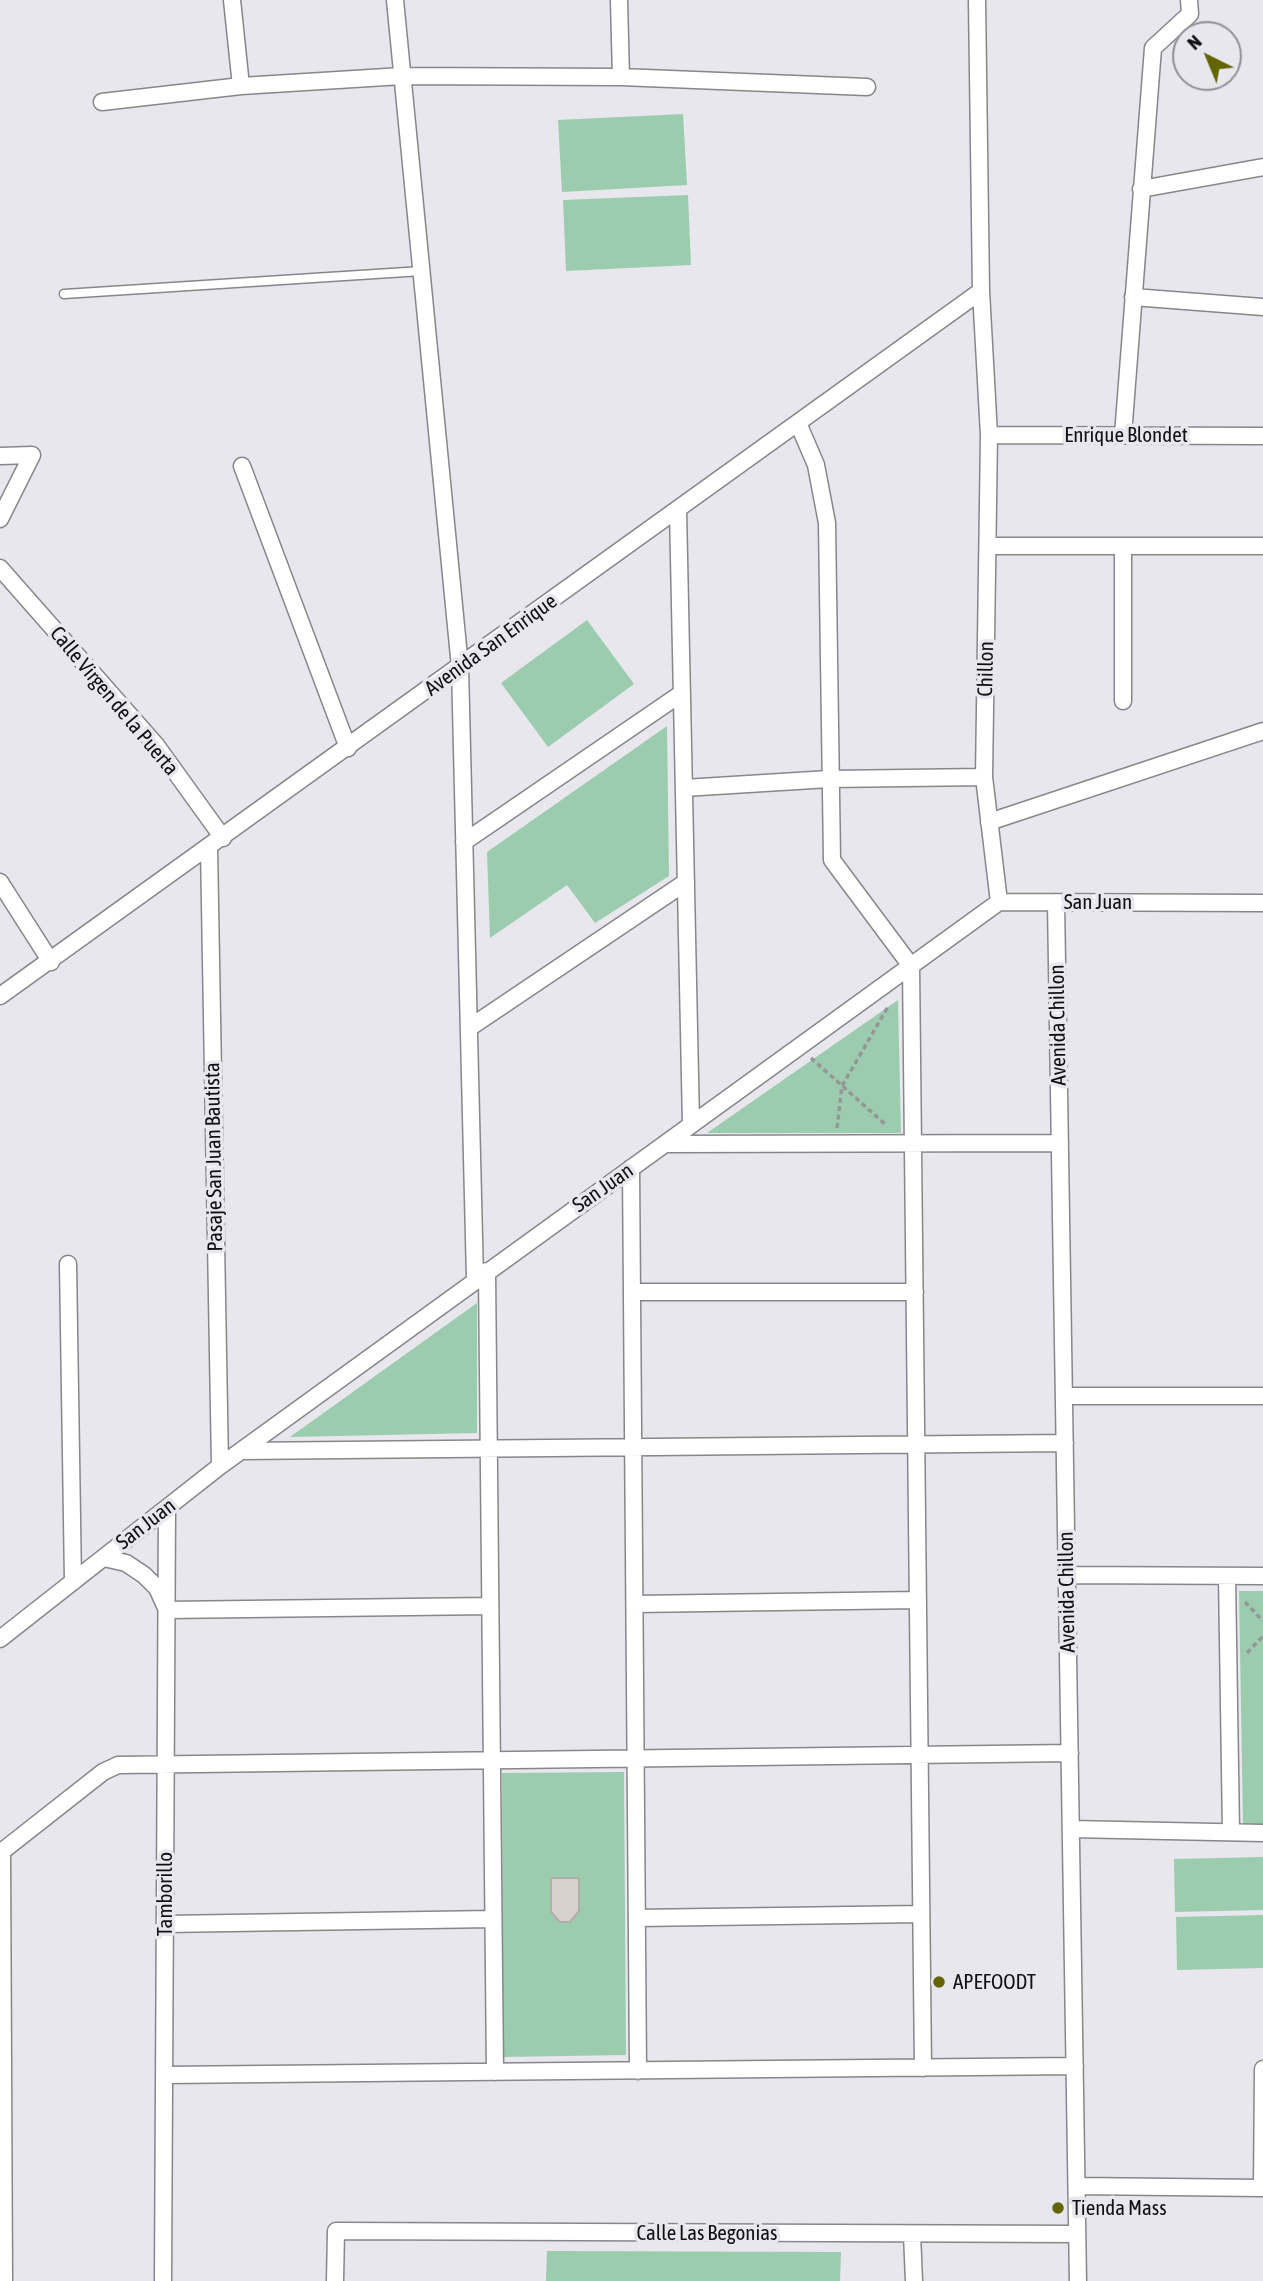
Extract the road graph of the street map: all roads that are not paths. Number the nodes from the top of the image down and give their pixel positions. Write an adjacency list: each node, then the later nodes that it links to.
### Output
1 (232, 0): 8 (street)
2 (395, 0): 6 (street)
3 (619, 0): 7 (street)
4 (977, 0): 14 (street, Chillon)
5 (1189, 0): 12 (street)
6 (402, 76): 7 (street); 8 (street); 13 (street)
7 (621, 77): 9 (street)
8 (241, 86): 10 (street)
9 (867, 87)
10 (103, 102)
11 (1263, 167): 12 (street)
12 (1142, 189): 16 (street)
13 (422, 271): 15 (lane); 30 (street)
14 (981, 291): 18 (street, Avenida San Enrique); 19 (street, Chillon)
15 (64, 294)
16 (1133, 298): 17 (street); 20 (street)
17 (1263, 307)
18 (798, 423): 24 (street, Avenida San Enrique); 36 (street)
19 (989, 435): 20 (street, Enrique Blondet); 26 (street, Chillon)
20 (1123, 435): 21 (street, Enrique Blondet)
21 (1263, 436)
22 (0, 456): 25 (street)
23 (242, 466): 34 (street)
24 (678, 510): 30 (street, Avenida San Enrique); 31 (street)
25 (0, 519)
26 (988, 545): 27 (street); 35 (street, Chillon)
27 (1123, 546): 28 (street); 32 (street)
28 (1263, 547)
29 (0, 568): 39 (street, Calle Virgen de la Puerta)
30 (460, 667): 34 (street, Avenida San Enrique); 40 (street)
31 (682, 694): 37 (street); 40 (street)
32 (1123, 701)
33 (1263, 731): 38 (street)
34 (348, 748): 39 (street, Avenida San Enrique)
35 (984, 777): 36 (street); 38 (street, Chillon)
36 (829, 779): 37 (street); 48 (street)
37 (684, 788): 43 (street)
38 (989, 822): 44 (street, Chillon)
39 (223, 838): 41 (street, Avenida San Enrique)
40 (464, 842): 50 (street)
41 (209, 848): 47 (street, Avenida San Enrique); 67 (street, Pasaje San Juan Bautista)
42 (0, 882): 47 (street)
43 (686, 882): 50 (street); 51 (street)
44 (999, 902): 45 (street, San Juan); 48 (street, San Juan)
45 (1056, 902): 46 (street, San Juan); 52 (street, Avenida Chillon)
46 (1263, 903)
47 (51, 962): 49 (street, Avenida San Enrique)
48 (911, 966): 51 (street, San Juan); 54 (street)
49 (0, 996)
50 (469, 1028): 57 (street)
51 (691, 1125): 53 (street, San Juan)
52 (1060, 1143): 54 (street); 60 (street, Avenida Chillon)
53 (665, 1144): 54 (street); 55 (street, San Juan)
54 (913, 1145): 59 (street)
55 (632, 1168): 57 (street, San Juan); 58 (street)
56 (68, 1264): 73 (street)
57 (481, 1275): 65 (street); 66 (street, San Juan)
58 (632, 1292): 59 (street); 64 (street)
59 (915, 1292): 63 (street)
60 (1064, 1396): 61 (street); 62 (street, Avenida Chillon)
61 (1263, 1396)
62 (1065, 1443): 63 (street); 70 (street, Avenida Chillon)
63 (916, 1444): 64 (street); 74 (street)
64 (634, 1447): 65 (street); 75 (street)
65 (488, 1448): 66 (street); 76 (street)
66 (241, 1451): 67 (street, San Juan)
67 (220, 1466): 68 (street, San Juan)
68 (167, 1508): 69 (street, San Juan); 77 (street, Tamborillo)
69 (104, 1558): 73 (street, San Juan); 77 (street)
70 (1067, 1575): 71 (street); 79 (street, Avenida Chillon)
71 (1227, 1576): 72 (street); 85 (street)
72 (1263, 1576)
73 (73, 1582): 78 (street, San Juan)
74 (918, 1600): 75 (street); 80 (street)
75 (635, 1604): 81 (street)
76 (490, 1605): 77 (street); 82 (street)
77 (167, 1609): 83 (street, Tamborillo)
78 (0, 1639)
79 (1070, 1753): 80 (street); 84 (street, Avenida Chillon)
80 (919, 1755): 81 (street); 88 (street)
81 (636, 1758): 82 (street); 89 (street)
82 (492, 1759): 83 (street); 90 (street)
83 (166, 1763): 87 (street); 91 (street, Tamborillo)
84 (1071, 1829): 85 (street); 92 (street, Avenida Chillon)
85 (1231, 1832): 86 (street)
86 (1263, 1833)
87 (1, 1852): 102 (street)
88 (921, 1914): 89 (street); 93 (street)
89 (637, 1918): 95 (street)
90 (493, 1919): 91 (street); 96 (street)
91 (165, 1924): 97 (street, Tamborillo)
92 (1075, 2066): 93 (street); 98 (street, Avenida Chillon)
93 (923, 2068): 95 (street)
94 (1263, 2069): 99 (street)
95 (638, 2071): 96 (street)
96 (495, 2072): 97 (street)
97 (164, 2075): 104 (street, Tamborillo)
98 (1077, 2186): 99 (street); 101 (street, Avenida Chillon)
99 (1263, 2188)
100 (912, 2234): 101 (street, Calle Las Begonias); 105 (street, Calle Las Begonias); 106 (street)
101 (1077, 2234): 107 (street, Avenida Chillon)
102 (2, 2263): 103 (street)
103 (4, 2281)
104 (163, 2281)
105 (335, 2281)
106 (914, 2281)
107 (1078, 2281)

